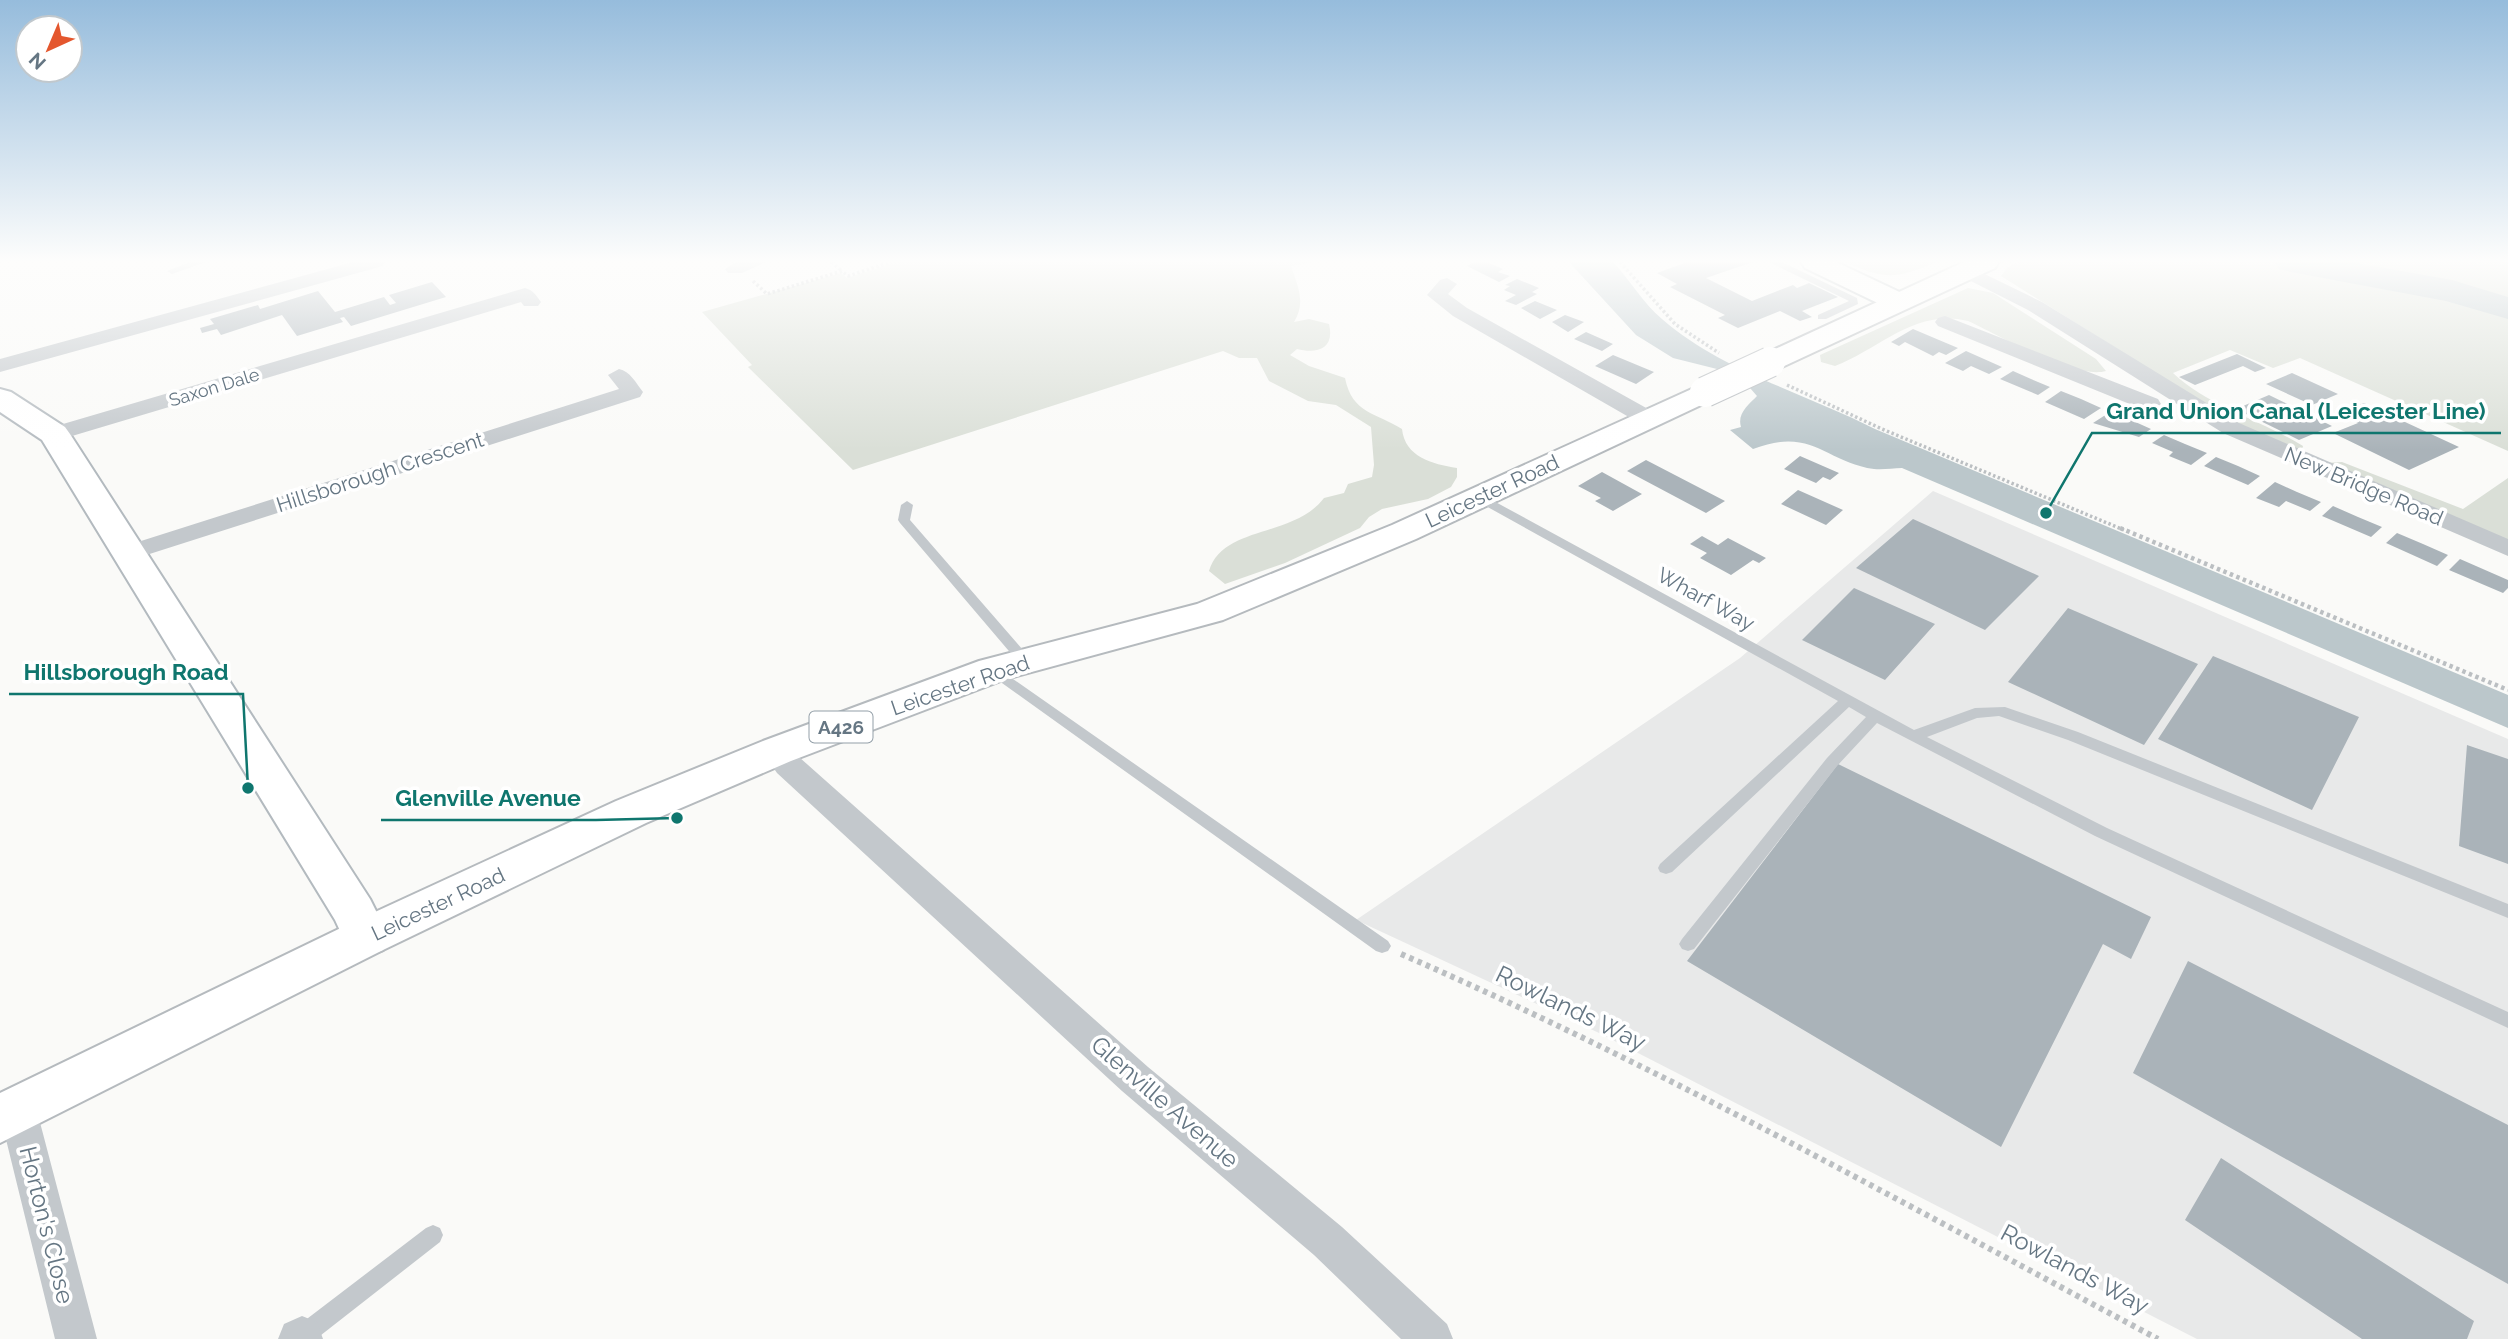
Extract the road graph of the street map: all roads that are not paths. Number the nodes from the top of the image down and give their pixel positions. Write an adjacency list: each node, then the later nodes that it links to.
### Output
1 (151, 324): 7 (street)
2 (422, 324): 14 (street, Saxon Dale)
3 (1483, 324): 13 (street)
4 (1860, 324): 13 (main road, Leicester Road / A426, bridge)
5 (1954, 324): 9 (street)
6 (2062, 324): 8 (street, New Bridge Road)
7 (0, 366)
8 (2148, 381): 9 (street); 17 (street, New Bridge Road)
9 (2105, 386): 12 (street)
10 (631, 390): 18 (street, Hillsborough Crescent)
11 (0, 398): 14 (main road)
12 (2150, 404)
13 (1649, 419): 15 (main road, Leicester Road / A426)
14 (54, 434): 18 (main road)
15 (1479, 497): 19 (main road, Leicester Road / A426); 20 (lane, Wharf Way)
16 (908, 505): 19 (lane)
17 (2508, 548)
18 (128, 553): 26 (main road)
19 (1009, 666): 23 (main road, Leicester Road / A426); 28 (lane)
20 (1848, 700): 21 (lane, Wharf Way); 24 (lane)
21 (1876, 715): 22 (lane, Wharf Way); 27 (lane)
22 (1913, 736): 25 (lane); 29 (lane, Wharf Way)
23 (776, 751): 26 (main road, Leicester Road / A426); 34 (street, Glenville Avenue)
24 (1666, 868)
25 (2508, 911)
26 (366, 937): 30 (main road, Leicester Road / A426)
27 (1688, 944)
28 (1382, 946)
29 (2508, 1020)
30 (9, 1115): 33 (street, Horton's Close)
31 (433, 1235): 32 (lane)
32 (301, 1338)
33 (76, 1339)
34 (1432, 1339)

